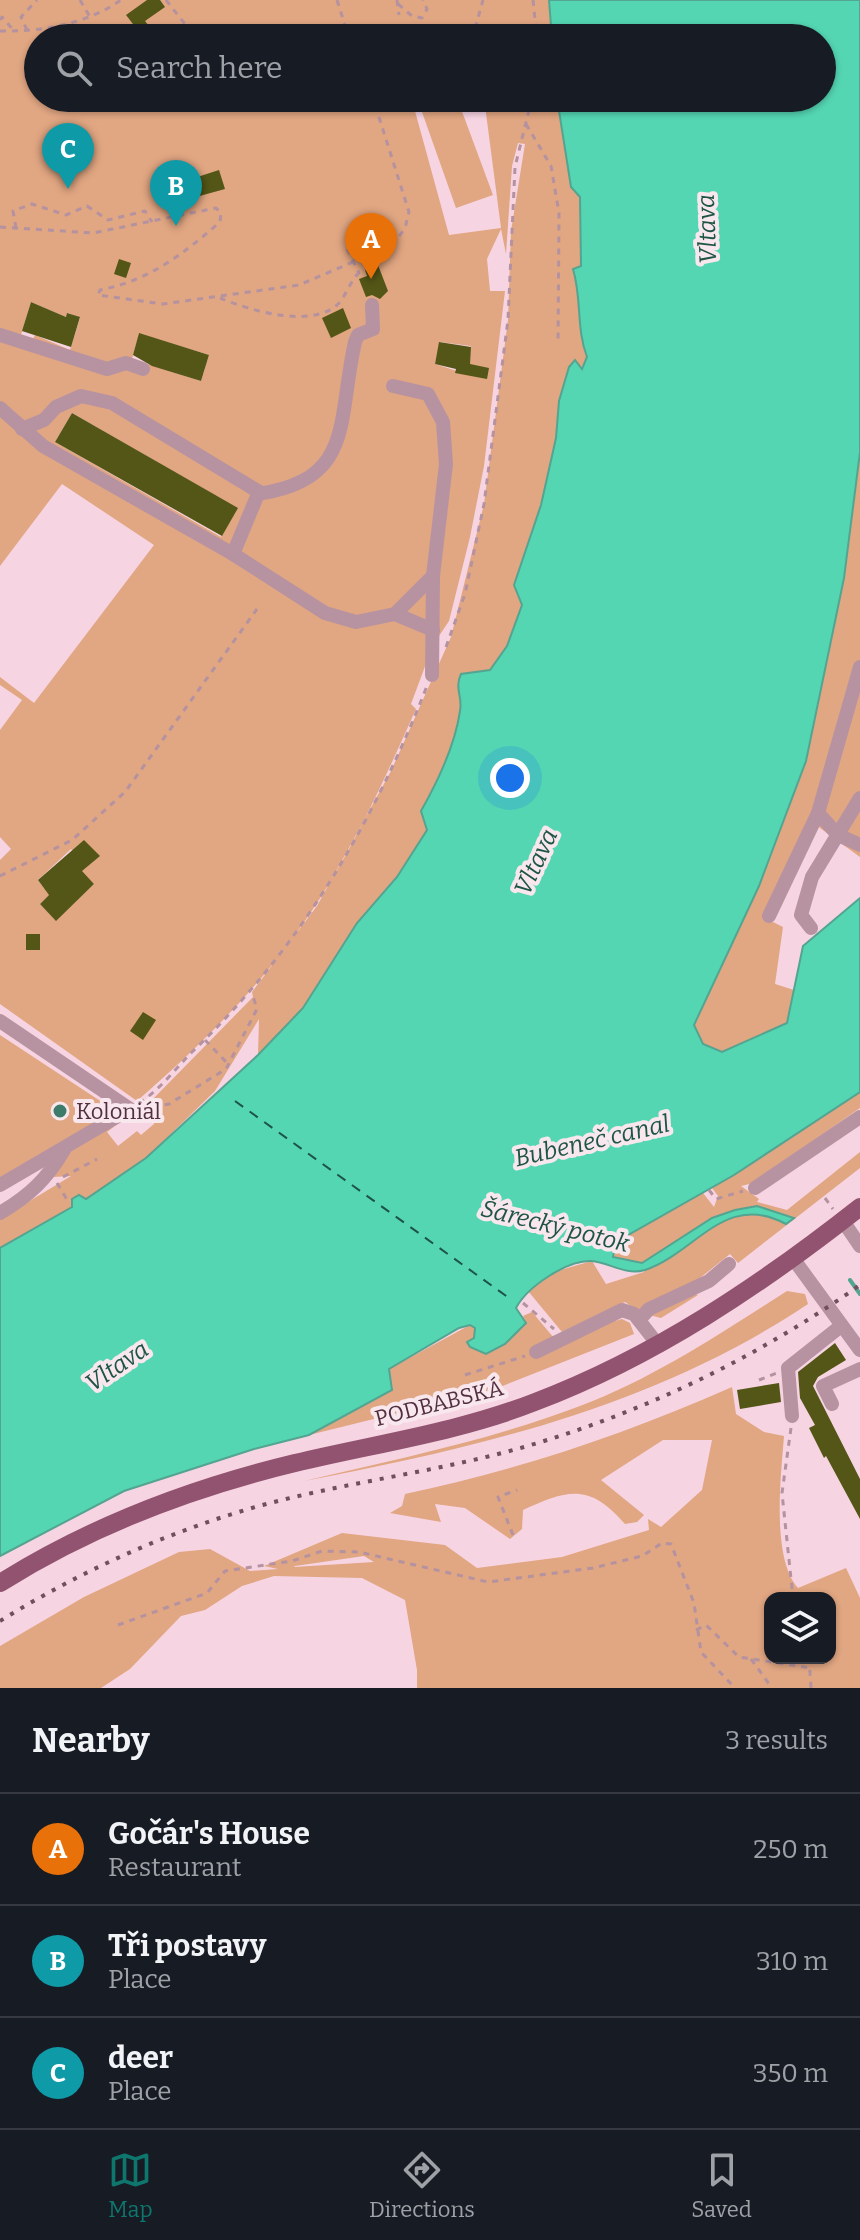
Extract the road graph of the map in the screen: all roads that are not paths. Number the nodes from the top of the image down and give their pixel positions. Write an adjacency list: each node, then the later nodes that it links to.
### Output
1 (372, 305): 7 (street)
2 (0, 335): 3 (street)
3 (143, 369)
4 (393, 386): 9 (street)
5 (0, 408): 6 (street)
6 (22, 429): 7 (street); 8 (street)
7 (261, 493): 8 (street)
8 (233, 554): 10 (street)
9 (433, 576): 10 (street); 11 (street)
10 (395, 614): 11 (street)
11 (433, 630): 13 (street)
12 (860, 667): 15 (street)
13 (432, 675)
14 (860, 798): 16 (street)
15 (818, 813): 16 (street); 18 (street)
16 (838, 835): 17 (street); 19 (street)
17 (860, 845)
18 (769, 916)
19 (811, 928)
20 (0, 1021): 22 (street)
21 (860, 1117): 24 (street)
22 (64, 1150): 23 (street); 26 (street)
23 (0, 1185)
24 (755, 1188)
25 (860, 1207): 27 (main road, PODBABSKÁ)
26 (0, 1213)
27 (843, 1221): 28 (street); 29 (main road, PODBABSKÁ)
28 (860, 1246)
29 (792, 1257): 32 (street); 33 (main road, PODBABSKÁ)
30 (729, 1264): 31 (street)
31 (639, 1320): 33 (street); 35 (street)
32 (849, 1332): 34 (street); 38 (street)
33 (659, 1346): 39 (main road, PODBABSKÁ)
34 (860, 1350)
35 (536, 1352)
36 (860, 1369): 37 (street)
37 (832, 1404)
38 (792, 1416)
39 (0, 1583)

